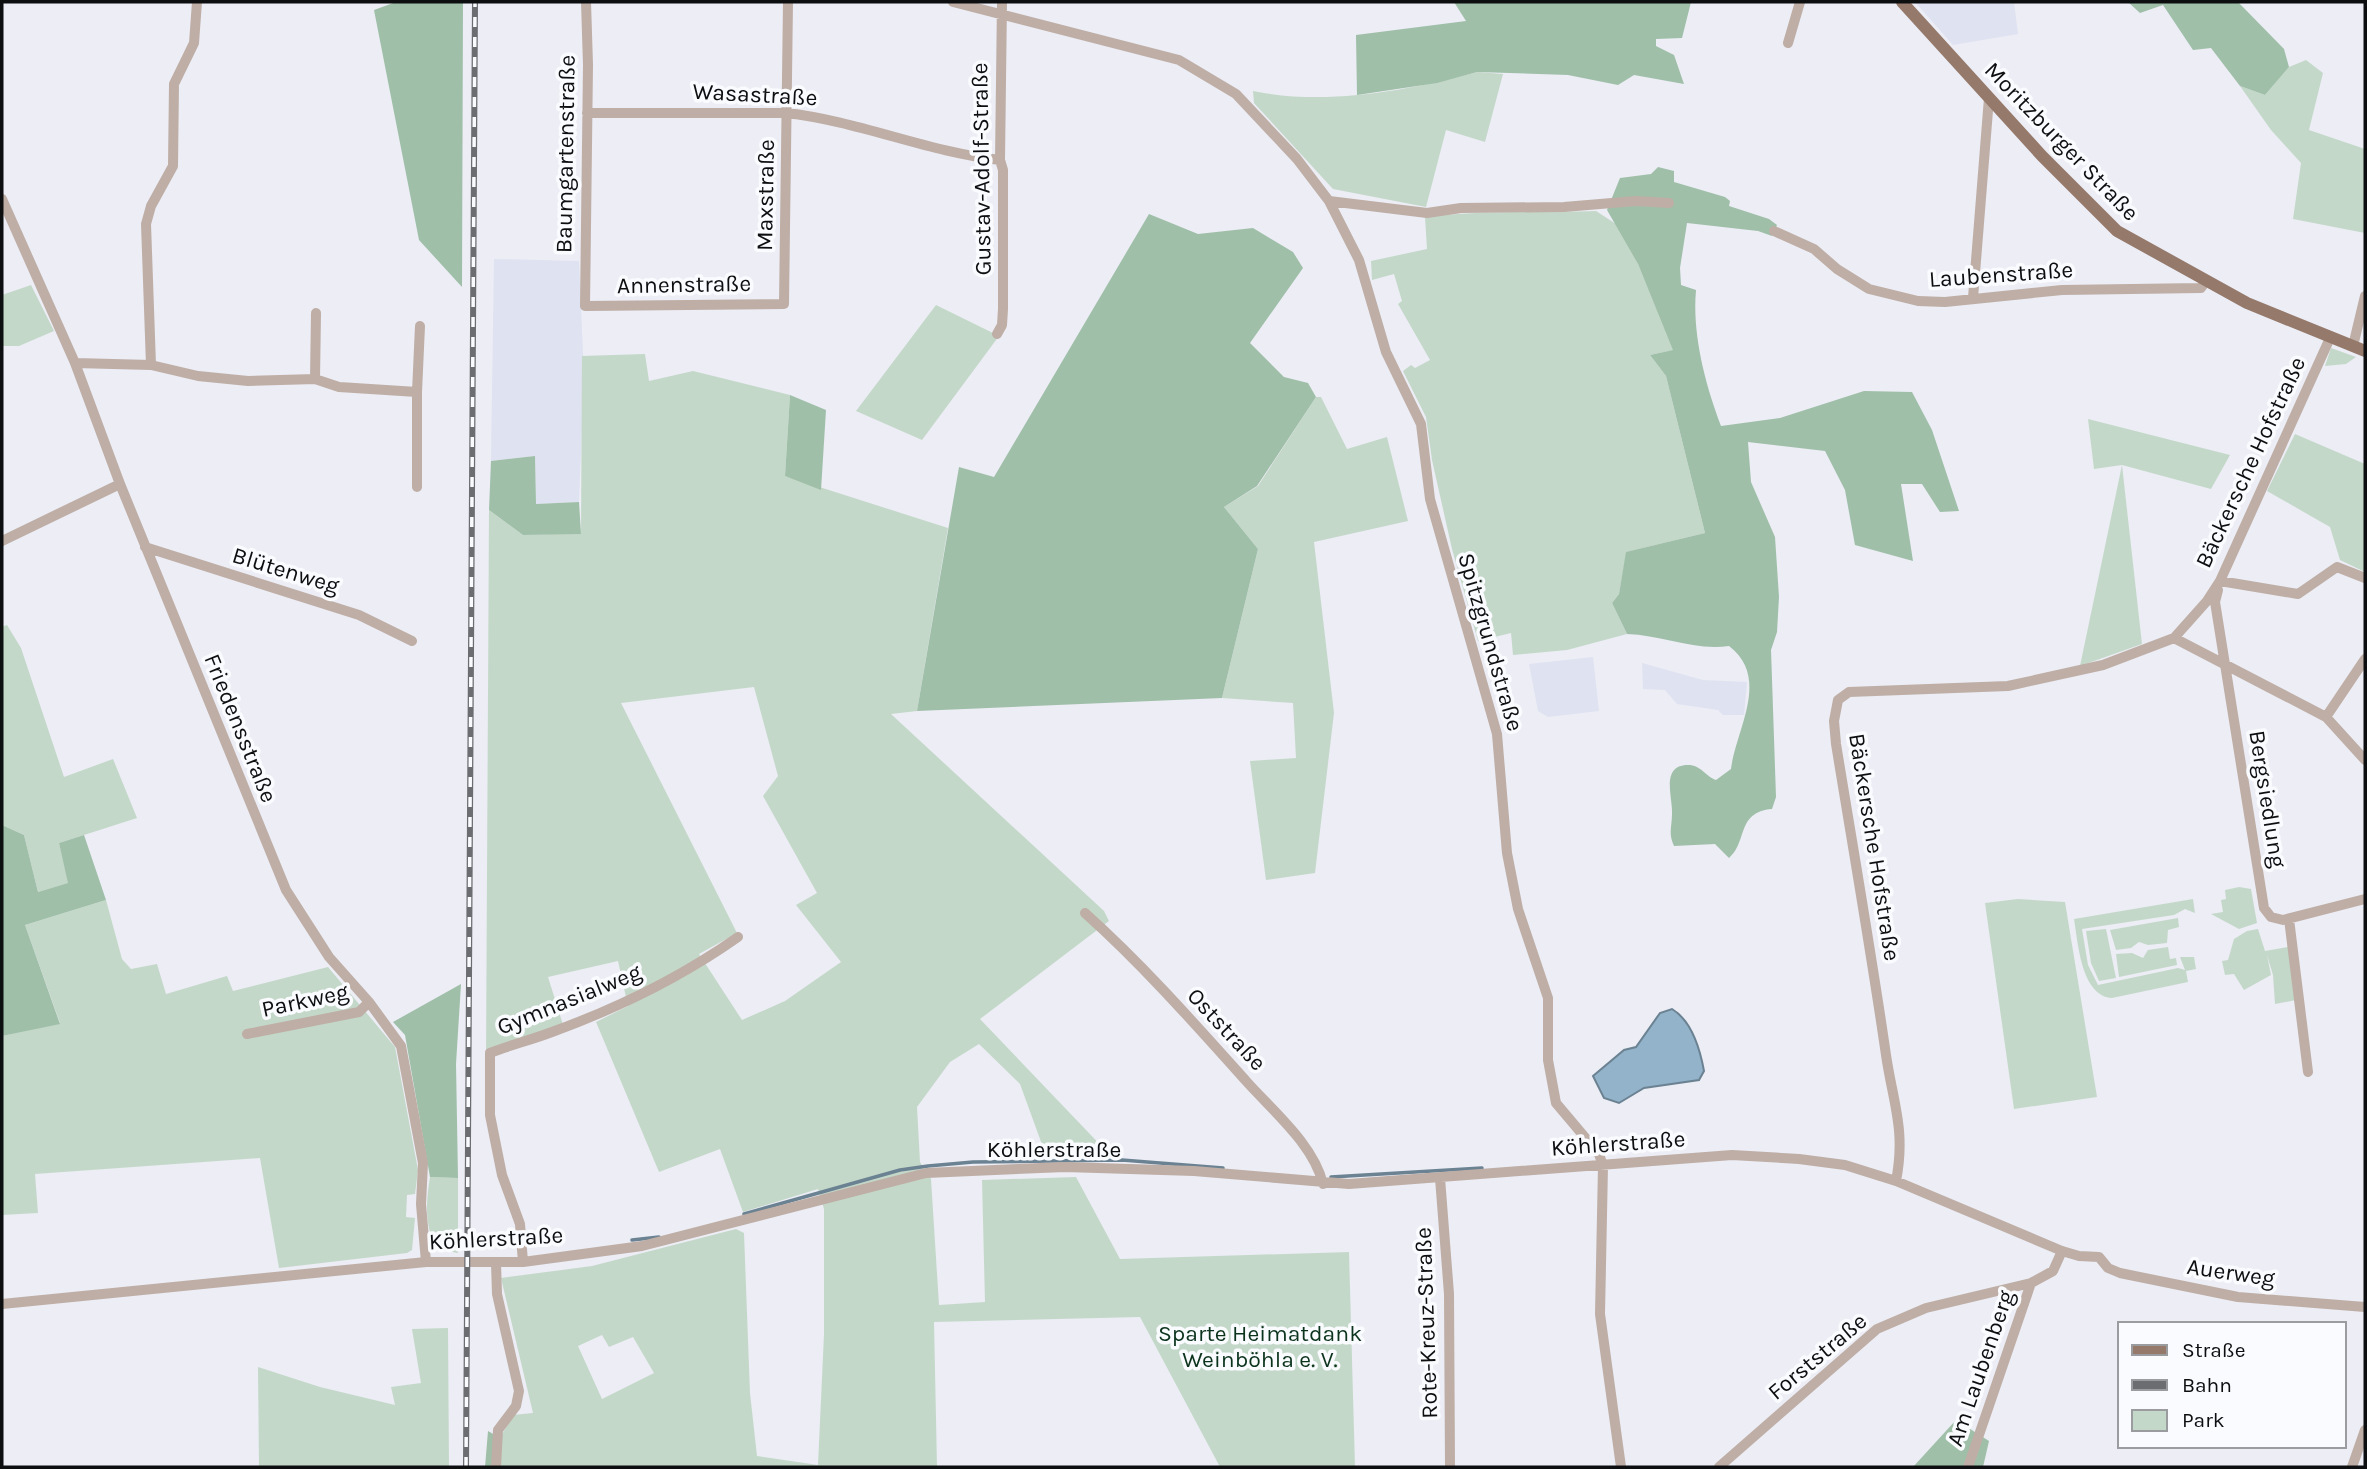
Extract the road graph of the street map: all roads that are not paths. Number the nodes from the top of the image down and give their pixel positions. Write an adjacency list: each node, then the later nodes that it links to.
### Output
1 (197, 2): 28 (street)
2 (586, 2): 10 (street, Baumgartenstraße)
3 (788, 2): 11 (street, Maxstraße)
4 (953, 2): 7 (street, Spitzgrundstraße)
5 (1800, 2): 8 (street)
6 (1902, 2): 9 (main road, Moritzburger Straße)
7 (1002, 7): 12 (street, Gustav-Adolf-Straße); 14 (street, Spitzgrundstraße)
8 (1788, 43)
9 (1989, 98): 17 (main road, Moritzburger Straße); 19 (street)
10 (587, 113): 11 (street, Wasastraße); 21 (street, Baumgartenstraße)
11 (786, 113): 12 (street, Wasastraße); 20 (street, Maxstraße)
12 (1000, 160): 24 (street, Gustav-Adolf-Straße)
13 (2, 200): 27 (street, Friedensstraße)
14 (1329, 201): 15 (street); 50 (street, Spitzgrundstraße)
15 (1669, 203)
16 (1774, 231): 19 (street, Laubenstraße)
17 (2205, 282): 19 (street, Laubenstraße); 25 (main road, Moritzburger Straße)
18 (2365, 296): 26 (street)
19 (1973, 298)
20 (784, 304): 21 (street, Annenstraße)
21 (585, 306)
22 (316, 313): 29 (street)
23 (420, 326): 30 (street)
24 (997, 334)
25 (2330, 338): 26 (main road, Moritzburger Straße); 36 (street, Bäckersche Hofstraße)
26 (2359, 349)
27 (75, 363): 28 (street); 31 (street, Friedensstraße)
28 (151, 365): 29 (street)
29 (315, 379): 30 (street)
30 (417, 392): 32 (street)
31 (120, 484): 33 (street); 34 (street, Friedensstraße)
32 (417, 487)
33 (2, 541)
34 (145, 547): 38 (street, Blütenweg); 47 (street, Friedensstraße)
35 (2365, 578): 36 (street)
36 (2220, 580): 37 (street, Bäckersche Hofstraße); 40 (street)
37 (2174, 638): 40 (street); 52 (street, Bäckersche Hofstraße)
38 (412, 641)
39 (2365, 659): 41 (street)
40 (2226, 667): 41 (street); 45 (street, Bergsiedlung)
41 (2326, 717): 42 (street)
42 (2365, 760)
43 (2365, 899): 45 (street)
44 (1085, 913): 53 (street, Oststraße)
45 (2289, 919): 49 (street)
46 (738, 937): 57 (street, Gymnasialweg)
47 (369, 1002): 48 (street, Parkweg); 56 (street, Friedensstraße)
48 (247, 1034)
49 (2308, 1072)
50 (1604, 1166): 51 (street, Köhlerstraße); 52 (street, Köhlerstraße); 65 (street)
51 (1440, 1178): 53 (street, Köhlerstraße); 64 (street, Rote-Kreuz-Straße)
52 (1896, 1181): 54 (street, Köhlerstraße)
53 (1323, 1184): 57 (street, Köhlerstraße)
54 (2062, 1251): 55 (street, Köhlerstraße); 59 (street, Forststraße)
55 (2099, 1256): 61 (street, Auerweg)
56 (426, 1262): 58 (street, Köhlerstraße); 60 (street, Köhlerstraße)
57 (523, 1262): 58 (street, Köhlerstraße)
58 (496, 1263): 63 (street)
59 (2031, 1283): 66 (street, Forststraße); 67 (street, Am Laubenberg)
60 (2, 1304)
61 (2365, 1307)
62 (2365, 1430): 68 (street)
63 (496, 1467)
64 (1450, 1467)
65 (1621, 1467)
66 (1720, 1467)
67 (1968, 1467)
68 (2353, 1467)

